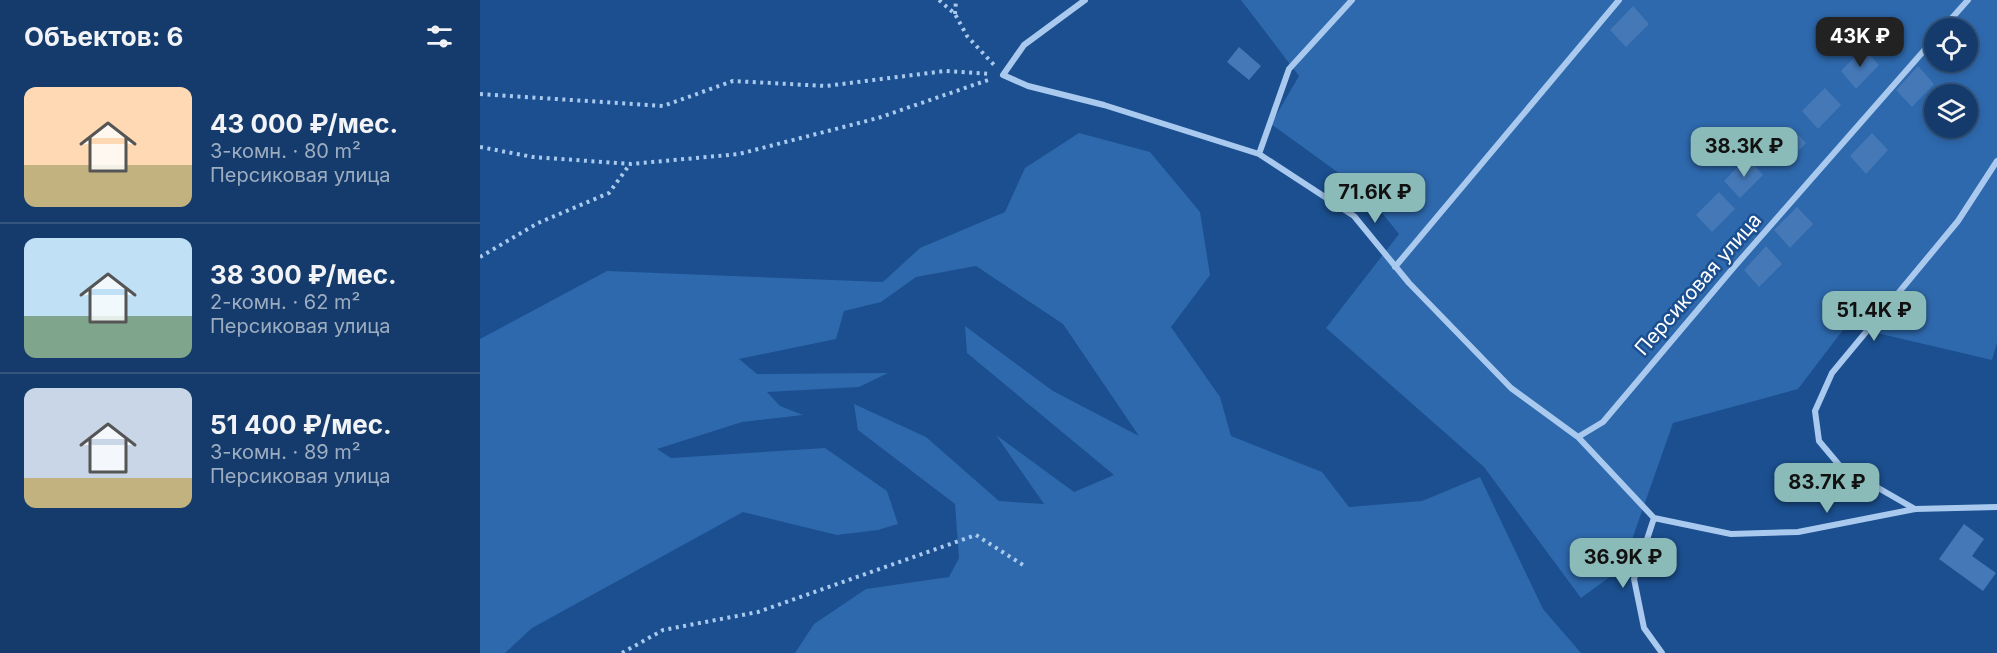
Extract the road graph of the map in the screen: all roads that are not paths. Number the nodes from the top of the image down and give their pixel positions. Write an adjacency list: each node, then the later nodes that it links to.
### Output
1 (1085, 0): 7 (street)
2 (1352, 0): 7 (street)
3 (1619, 0): 9 (street)
4 (1968, 0): 5 (street)
5 (1952, 18)
6 (1924, 51): 10 (street, Персиковая улица)
7 (1259, 154): 9 (street)
8 (1997, 161): 12 (street)
9 (1395, 267): 10 (street)
10 (1578, 437): 13 (street)
11 (1997, 507): 12 (street)
12 (1915, 509): 13 (street)
13 (1654, 518): 14 (street)
14 (1662, 653)

